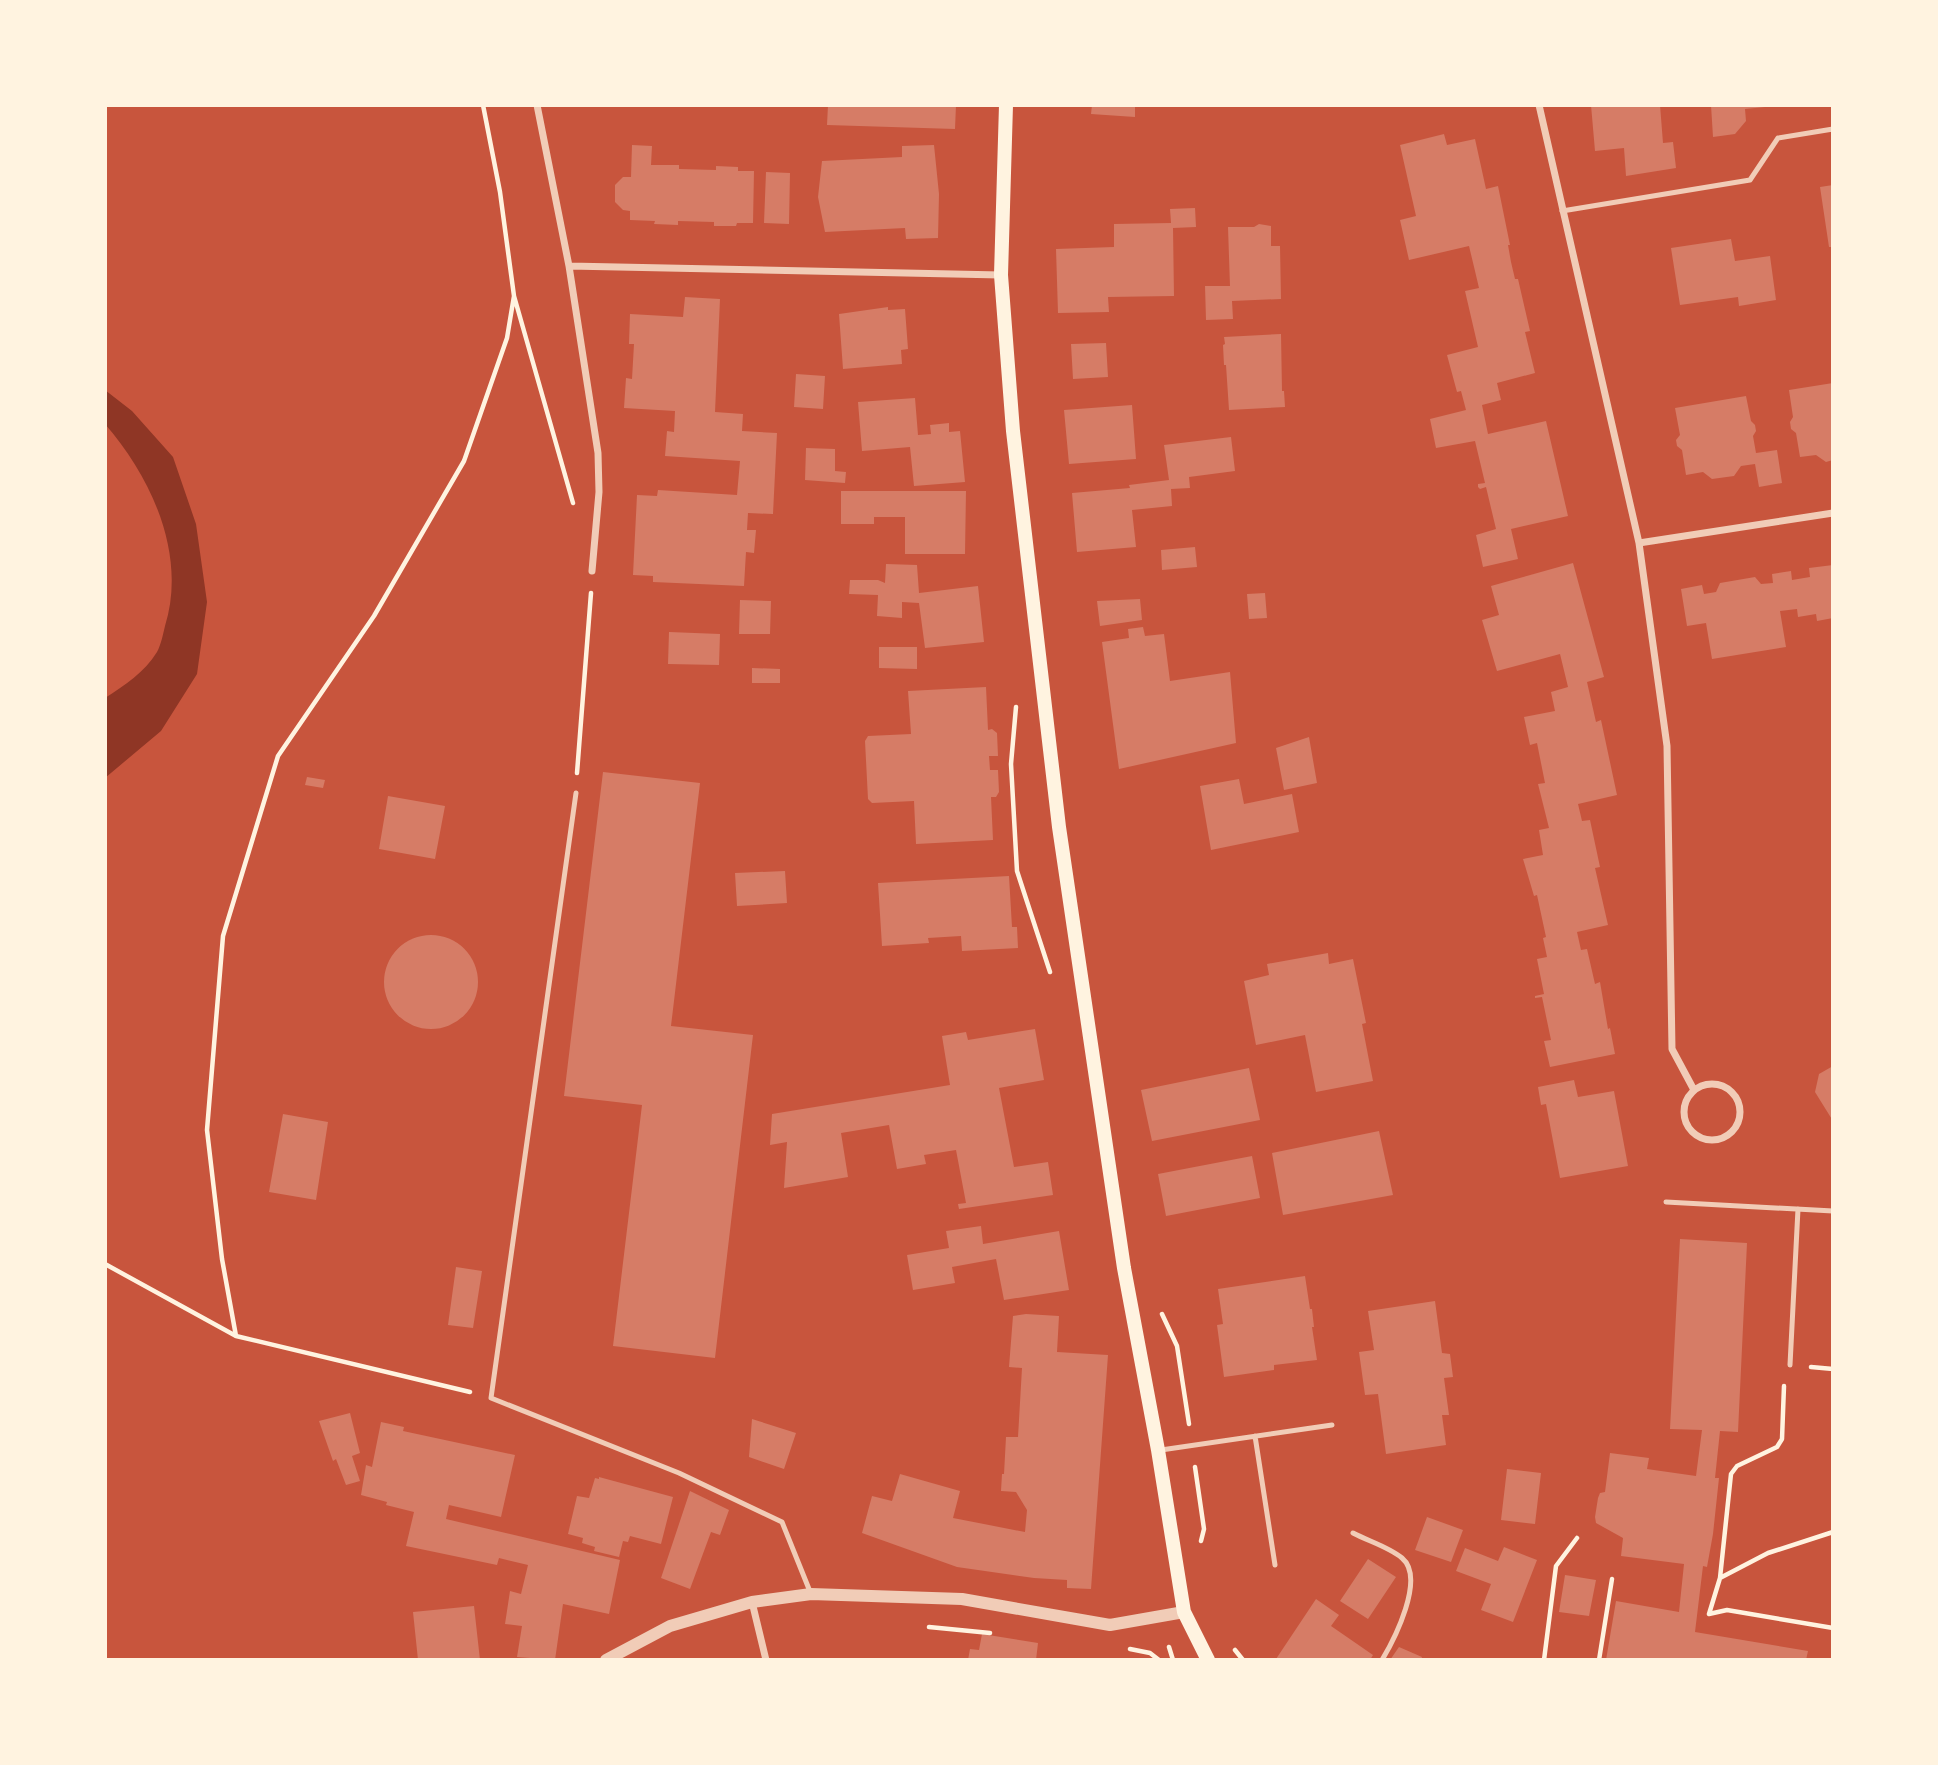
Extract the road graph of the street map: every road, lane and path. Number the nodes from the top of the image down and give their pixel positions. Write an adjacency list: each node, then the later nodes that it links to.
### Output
1 (483, 105): 9 (path)
2 (537, 105): 7 (street)
3 (1006, 105): 8 (main road)
4 (1539, 105): 6 (street)
5 (1833, 129): 6 (lane)
6 (1562, 211): 12 (street)
7 (569, 266): 8 (street); 13 (street)
8 (1001, 275): 25 (main road)
9 (514, 296): 10 (path); 20 (path)
10 (574, 505)
11 (1833, 513): 12 (street)
12 (1639, 543): 15 (street)
13 (592, 570): 14 (path)
14 (576, 793): 22 (lane)
15 (1694, 1090): 15 (street)
16 (1665, 1202): 17 (lane)
17 (1798, 1209): 18 (lane); 21 (lane)
18 (1833, 1212)
19 (105, 1264): 20 (path)
20 (236, 1336): 22 (path)
21 (1790, 1365): 30 (path)
22 (491, 1398): 32 (lane)
23 (1332, 1425): 24 (lane)
24 (1255, 1436): 25 (lane); 29 (lane)
25 (1158, 1450): 34 (main road)
26 (1833, 1532): 30 (path)
27 (1353, 1533): 43 (lane)
28 (1577, 1538): 44 (path)
29 (1275, 1565)
30 (1720, 1578): 36 (path)
31 (1612, 1579): 45 (path)
32 (811, 1594): 33 (street); 34 (street)
33 (752, 1602): 39 (street); 40 (street)
34 (1184, 1612): 42 (main road)
35 (918, 1625): 37 (path)
36 (1833, 1628)
37 (999, 1634)
38 (1119, 1647): 41 (path)
39 (606, 1660)
40 (766, 1660)
41 (1159, 1660)
42 (1208, 1660)
43 (1382, 1660)
44 (1544, 1660)
45 (1600, 1660)

